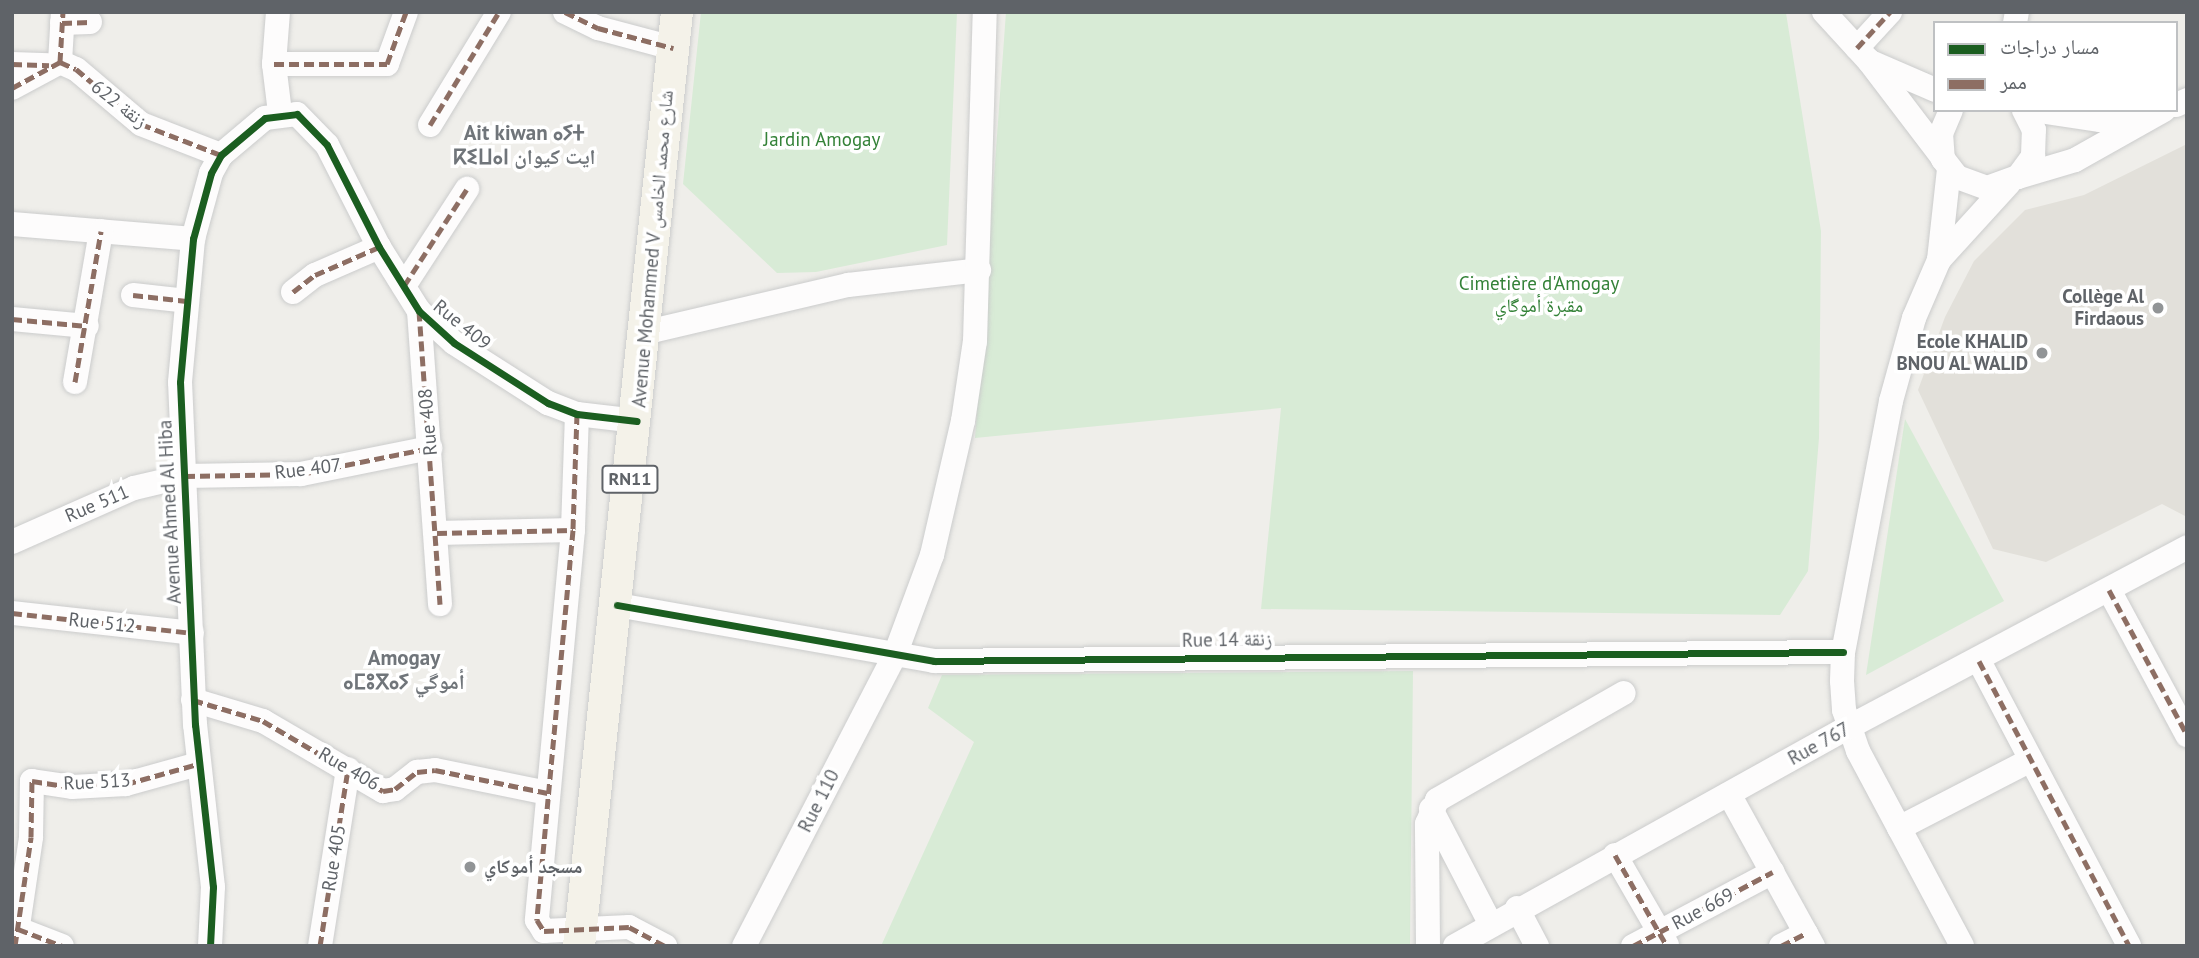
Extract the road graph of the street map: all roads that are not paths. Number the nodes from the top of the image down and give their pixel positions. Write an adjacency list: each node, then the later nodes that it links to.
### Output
1 (278, 12): 15 (street)
2 (406, 12): 15 (street)
3 (499, 12): 23 (street)
4 (565, 12): 11 (street)
5 (677, 12): 11 (main road, Avenue Mohammed V شارع محمد الخامس / RN11)
6 (985, 12): 33 (street, Rue 110)
7 (1824, 12): 12 (street)
8 (1890, 12): 12 (street)
9 (63, 18): 10 (street); 14 (street)
10 (90, 22)
11 (673, 48): 41 (main road, Avenue Mohammed V شارع محمد الخامس / RN11)
12 (1863, 55): 17 (street); 25 (street)
13 (12, 64): 14 (street)
14 (54, 64): 16 (street); 24 (street, زنقة 622)
15 (274, 64): 21 (street)
16 (12, 88)
17 (1933, 89)
18 (1950, 112): 25 (street)
19 (2025, 112): 26 (street)
20 (2046, 112): 22 (street)
21 (280, 113): 24 (street, Avenue Ahmed Al Hiba); 31 (street, Rue 409)
22 (2159, 113): 26 (street)
23 (430, 125)
24 (221, 155): 30 (street, Avenue Ahmed Al Hiba)
25 (1946, 164): 26 (street); 32 (street)
26 (2014, 180): 32 (street)
27 (467, 189): 34 (street)
28 (12, 224): 29 (street)
29 (101, 231): 30 (street); 40 (street)
30 (193, 239): 37 (street, Avenue Ahmed Al Hiba)
31 (379, 247): 34 (street, Rue 409); 35 (street)
32 (1939, 260): 56 (street)
33 (979, 270): 41 (street); 57 (street, Rue 110)
34 (404, 286): 38 (street, Rue 409)
35 (293, 292)
36 (133, 295): 37 (street)
37 (187, 302): 46 (street, Avenue Ahmed Al Hiba)
38 (419, 311): 43 (street, Rue 409); 45 (street, Rue 408)
39 (12, 319): 40 (street)
40 (87, 326): 42 (street)
41 (643, 333): 44 (main road, Avenue Mohammed V شارع محمد الخامس / RN11)
42 (75, 382)
43 (576, 414): 44 (street, Rue 409); 47 (street)
44 (637, 421): 53 (main road, Avenue Mohammed V شارع محمد الخامس / RN11)
45 (430, 448): 46 (street, Rue 407); 48 (street, Rue 408)
46 (185, 476): 49 (street, Rue 511); 55 (street, Avenue Ahmed Al Hiba)
47 (573, 530): 48 (street); 66 (street)
48 (437, 533): 52 (street, Rue 408)
49 (12, 542)
50 (2187, 548): 51 (street, Rue 767)
51 (2109, 590): 58 (street, Rue 767); 62 (street)
52 (439, 604)
53 (617, 605): 57 (street, Rue 14 زنقة); 75 (main road, Avenue Mohammed V شارع محمد الخامس / RN11)
54 (12, 614): 55 (street, Rue 512)
55 (192, 633): 60 (street, Avenue Ahmed Al Hiba)
56 (1843, 652): 57 (street, Rue 14 زنقة); 61 (street)
57 (895, 655): 82 (street, Rue 110)
58 (1979, 661): 61 (street, Rue 767); 63 (street)
59 (1624, 693): 68 (street)
60 (193, 700): 64 (street, Avenue Ahmed Al Hiba); 65 (street, Rue 406)
61 (1849, 727): 67 (street, Rue 767); 69 (street)
62 (2187, 735)
63 (2029, 761): 69 (street); 89 (street)
64 (198, 764): 74 (street, Rue 513); 79 (street, Avenue Ahmed Al Hiba)
65 (348, 769): 66 (street, Rue 406); 80 (street, Rue 405)
66 (548, 793): 75 (street)
67 (1729, 794): 70 (street, Rue 767); 71 (street)
68 (1431, 809): 73 (street); 83 (street)
69 (1899, 828): 88 (street)
70 (1615, 855): 72 (street, Rue 767); 76 (street)
71 (1773, 872): 76 (street, Rue 669); 77 (street)
72 (1517, 908): 73 (street, Rue 767); 85 (street)
73 (1490, 923): 84 (street, Rue 767)
74 (16, 937): 78 (street)
75 (580, 938): 81 (street)
76 (1663, 939): 86 (street, Rue 669)
77 (1810, 939): 87 (street)
78 (62, 946)
79 (210, 946)
80 (320, 946)
81 (665, 946)
82 (744, 946)
83 (1428, 946)
84 (1455, 946)
85 (1537, 946)
86 (1633, 946)
87 (1781, 946)
88 (1962, 946)
89 (2129, 946)

